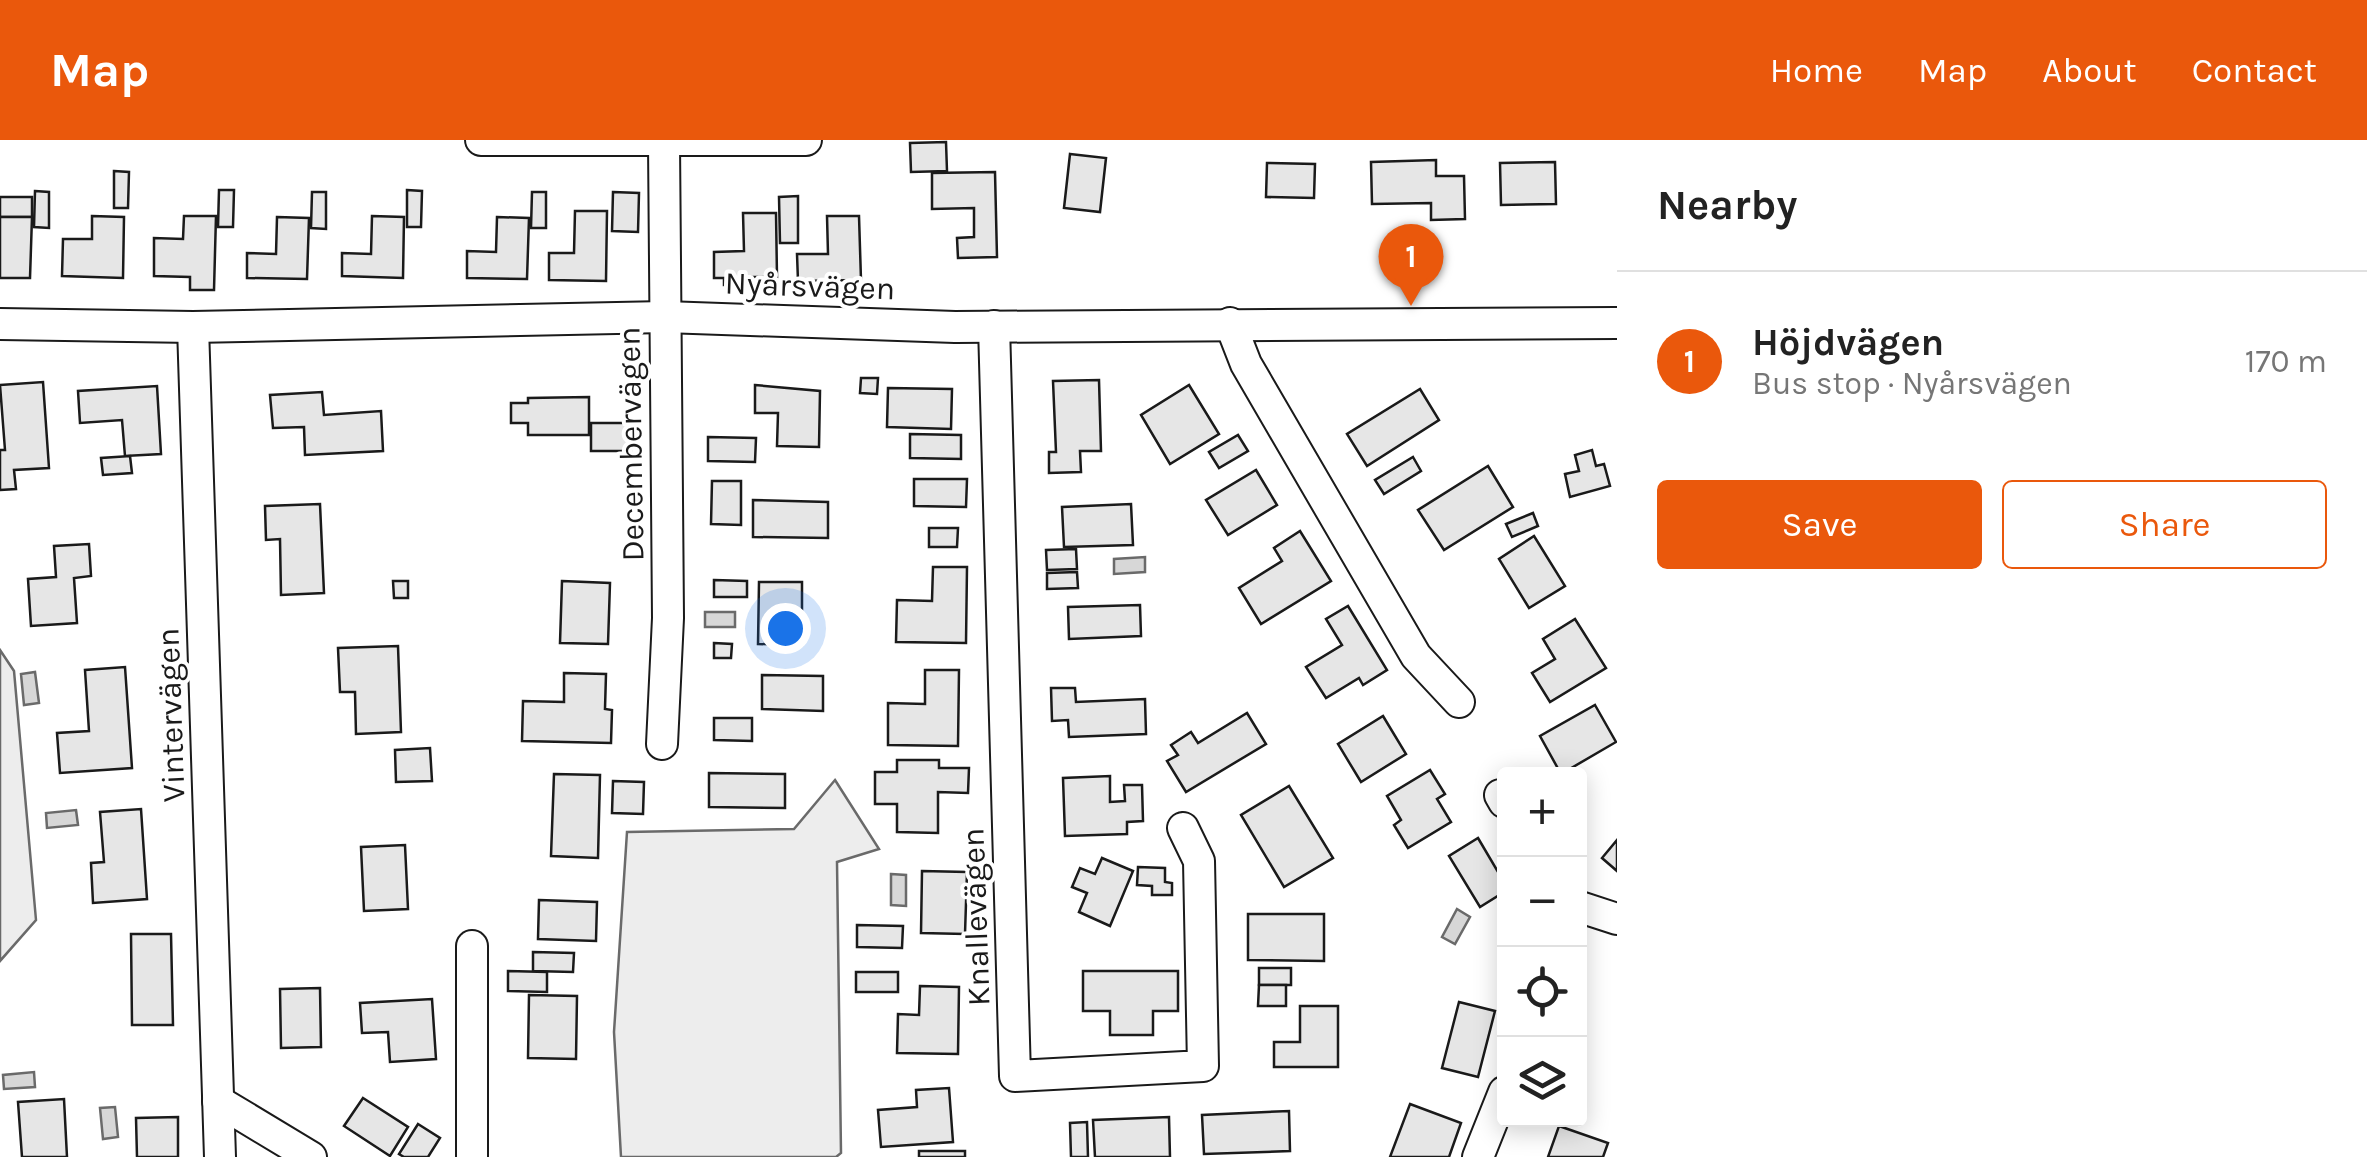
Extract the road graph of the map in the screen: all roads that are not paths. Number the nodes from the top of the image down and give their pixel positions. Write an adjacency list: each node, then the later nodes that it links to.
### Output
1 (481, 140): 3 (street)
2 (806, 140): 3 (street)
3 (664, 143): 4 (street, Decembervägen)
4 (665, 317): 8 (street, Nyårsvägen); 9 (street, Nyårsvägen); 11 (street, Decembervägen)
5 (1230, 323): 6 (street, Nyårsvägen); 8 (street, Nyårsvägen); 10 (street)
6 (1617, 323)
7 (0, 324): 9 (street, Nyårsvägen)
8 (994, 326): 12 (street, Knallevägen)
9 (193, 327): 16 (street, Vintervägen)
10 (1459, 702)
11 (662, 744)
12 (1183, 828)
13 (1587, 909): 14 (street)
14 (1617, 919)
15 (472, 946): 20 (street)
16 (218, 1101): 18 (street, Vintervägen); 19 (street)
17 (1497, 1110): 21 (street)
18 (220, 1157)
19 (311, 1157)
20 (472, 1157)
21 (1478, 1157)

